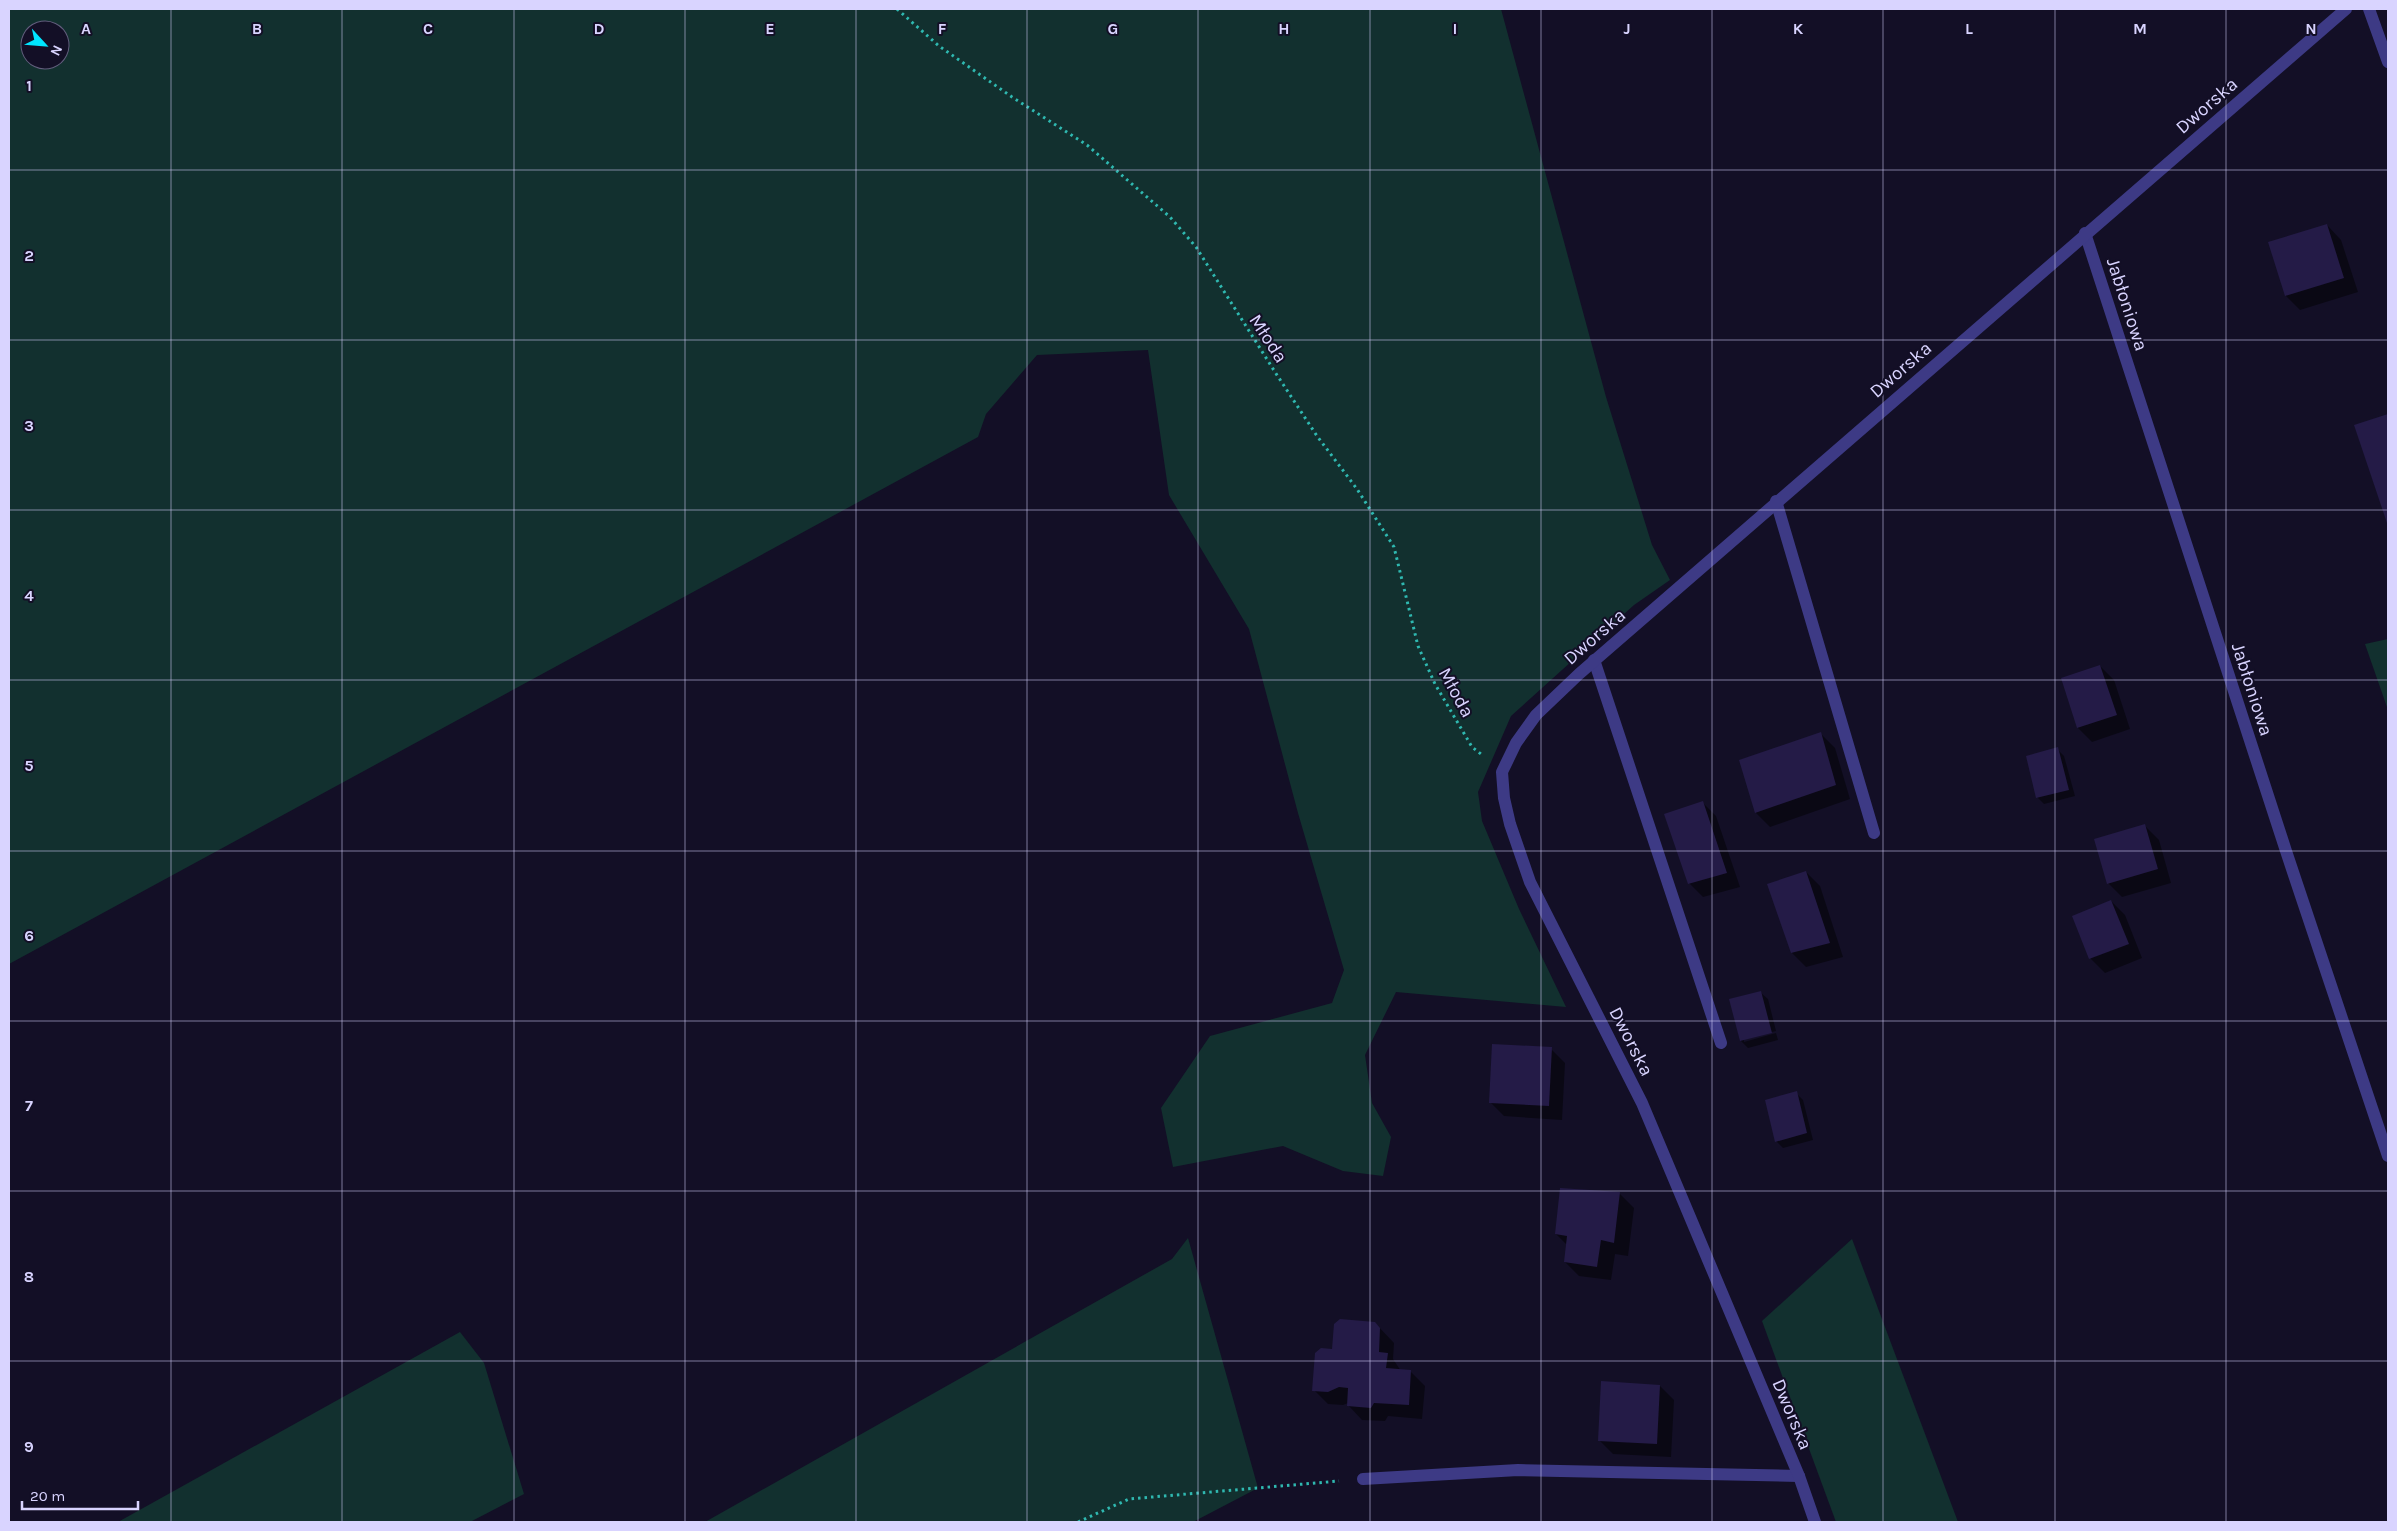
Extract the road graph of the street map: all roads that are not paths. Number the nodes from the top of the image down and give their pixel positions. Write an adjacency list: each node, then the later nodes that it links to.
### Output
1 (2346, 9): 4 (street, Dworska)
2 (2369, 9): 3 (street)
3 (2388, 62)
4 (2085, 233): 5 (street, Dworska); 9 (street, Jabłoniowa)
5 (1776, 502): 6 (street, Dworska); 7 (street)
6 (1594, 660): 8 (street); 10 (street, Dworska)
7 (1874, 833)
8 (1721, 1042)
9 (2388, 1156)
10 (1799, 1476): 11 (street); 12 (street, Dworska)
11 (1364, 1479)
12 (1815, 1522)

